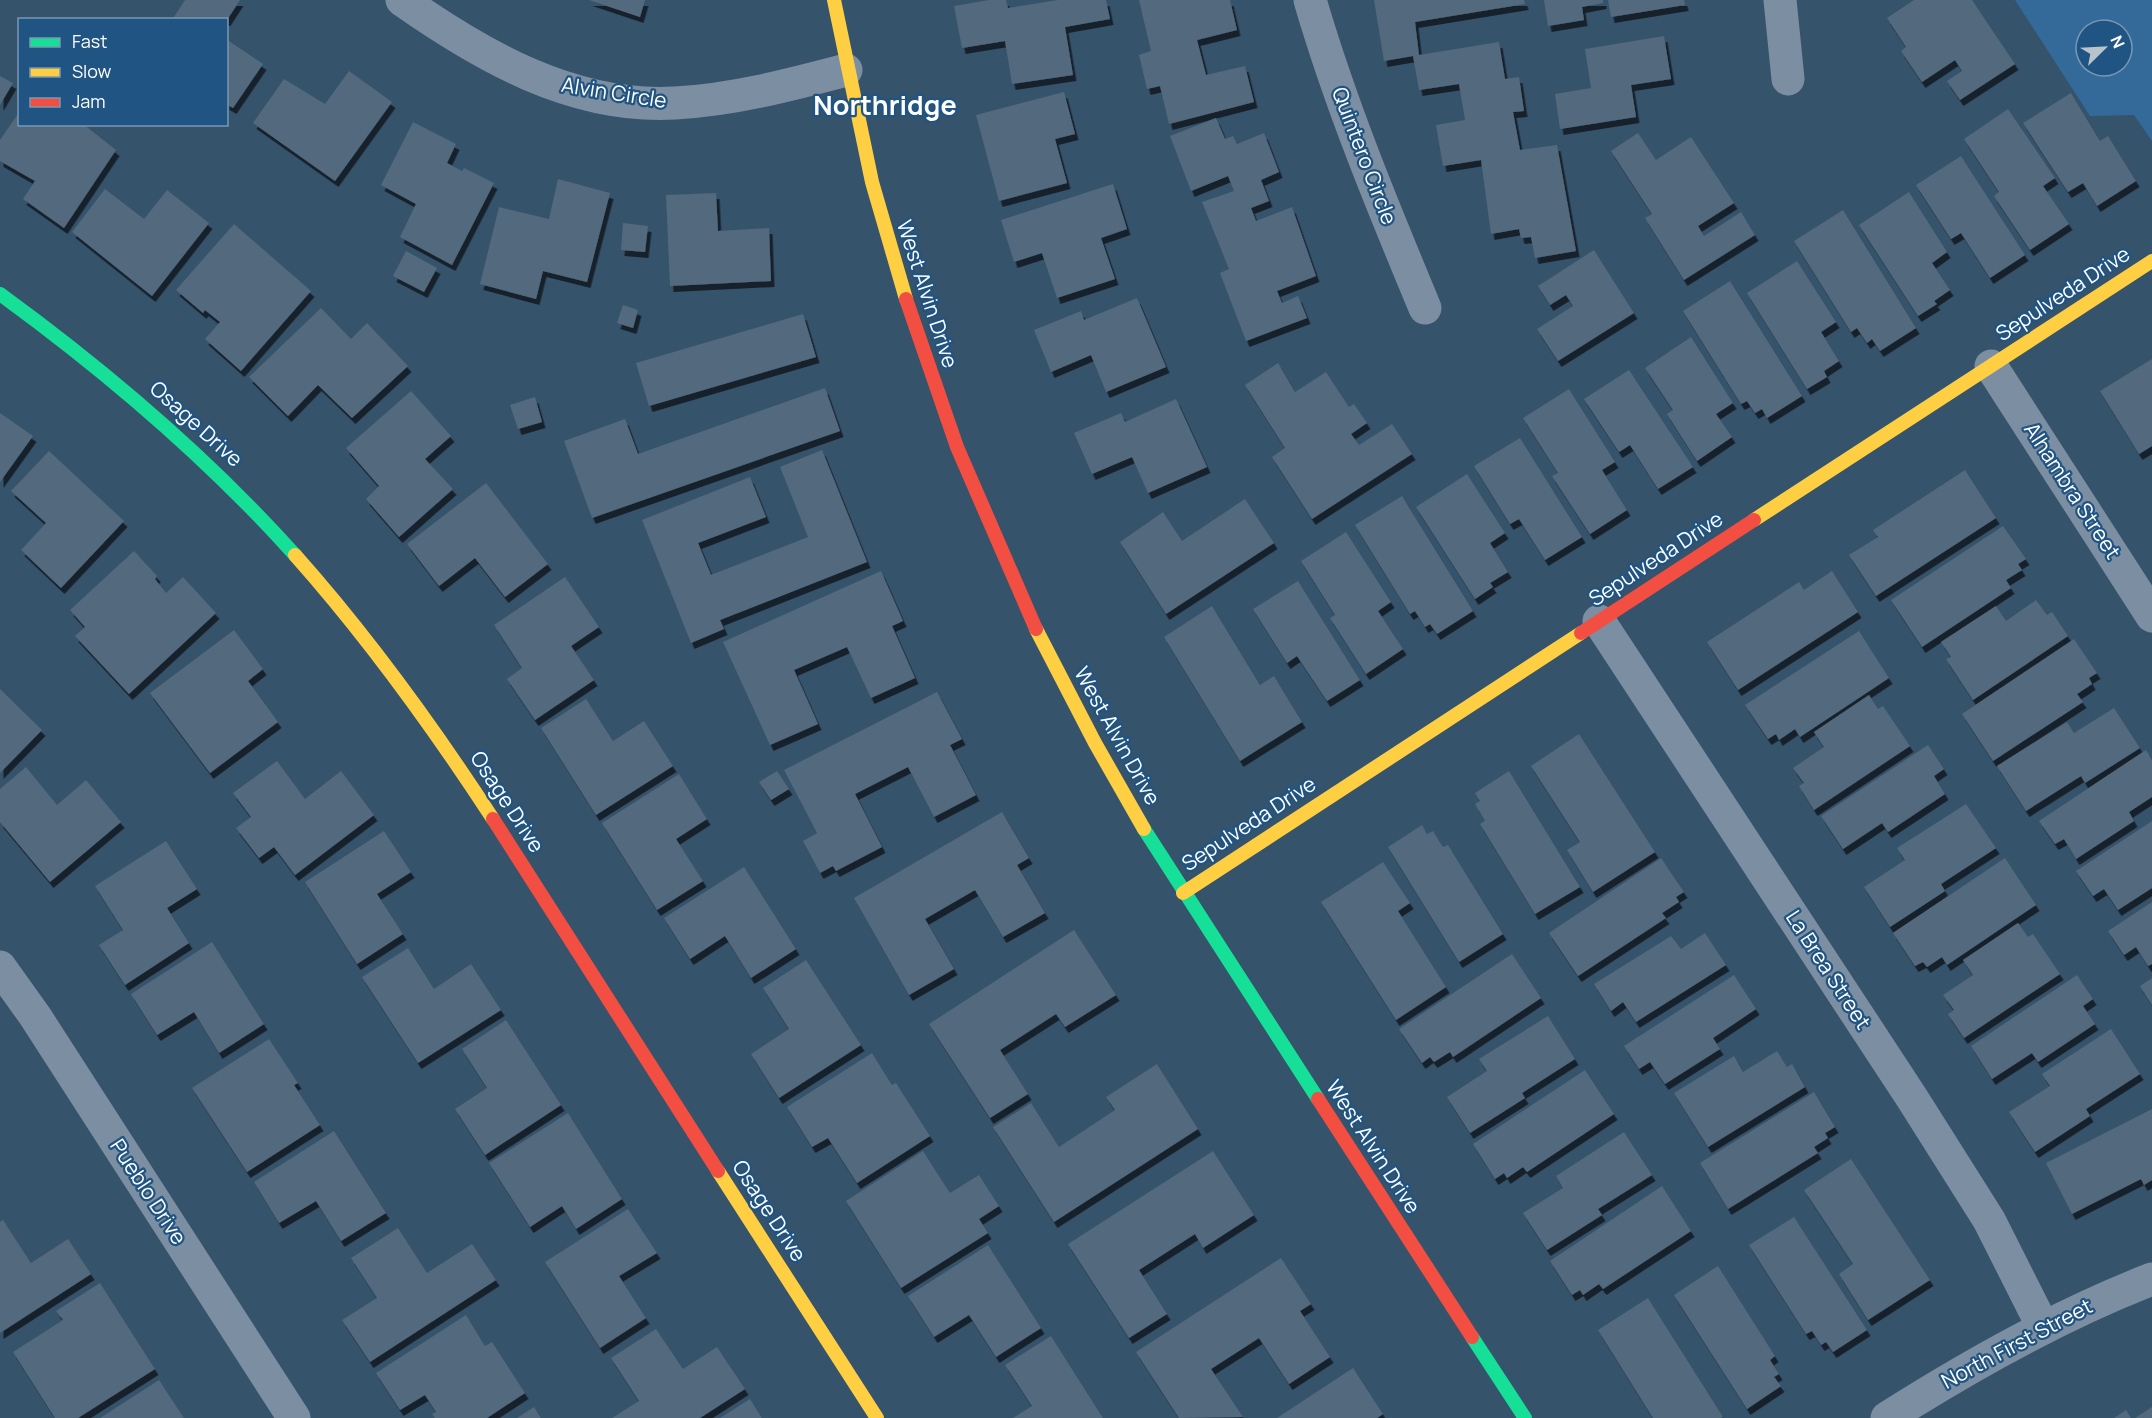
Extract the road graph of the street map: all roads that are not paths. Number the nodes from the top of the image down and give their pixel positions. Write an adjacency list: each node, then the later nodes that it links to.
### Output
1 (402, 0): 5 (street, Alvin Circle)
2 (834, 0): 5 (street, West Alvin Drive)
3 (1310, 0): 9 (street, Quintero Circle)
4 (1780, 0): 6 (street)
5 (846, 70): 13 (street, West Alvin Drive)
6 (1788, 79)
7 (2152, 261): 10 (street, Sepulveda Drive)
8 (0, 294): 18 (street, Osage Drive)
9 (1425, 308)
10 (1991, 366): 11 (street, Alhambra Street); 12 (street, Sepulveda Drive)
11 (2152, 616)
12 (1599, 621): 13 (street, Sepulveda Drive); 16 (street, La Brea Street)
13 (1183, 892): 19 (street, West Alvin Drive)
14 (0, 967): 17 (street, Pueblo Drive)
15 (2152, 1279): 16 (street, North First Street)
16 (2043, 1327): 20 (street, North First Street)
17 (294, 1418)
18 (878, 1418)
19 (1525, 1418)
20 (1887, 1418)

